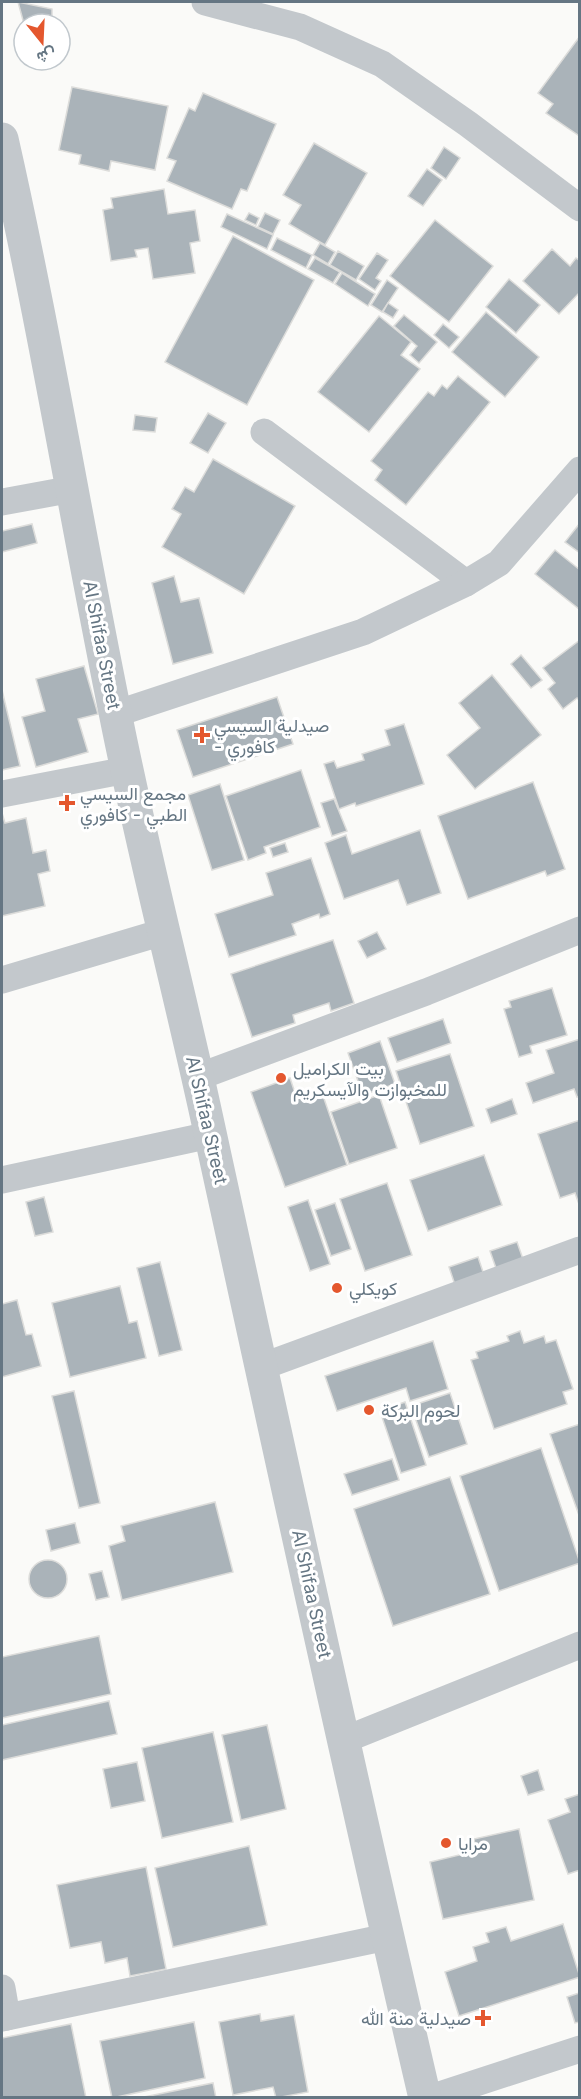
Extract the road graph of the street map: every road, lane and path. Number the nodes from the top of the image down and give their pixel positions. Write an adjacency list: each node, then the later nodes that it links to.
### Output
1 (205, 2): 3 (street)
2 (2, 139): 4 (street, Al Shifaa Street)
3 (579, 208)
4 (10, 212): 7 (street, Al Shifaa Street)
5 (264, 432): 9 (street)
6 (579, 470): 9 (street)
7 (73, 489): 8 (street); 10 (street, Al Shifaa Street)
8 (2, 502)
9 (466, 583): 10 (street)
10 (115, 714): 11 (street, Al Shifaa Street)
11 (128, 770): 12 (street); 14 (street, Al Shifaa Street)
12 (2, 795)
13 (579, 930): 16 (street)
14 (163, 932): 15 (street); 16 (street, Al Shifaa Street)
15 (2, 980)
16 (198, 1077): 17 (street, Al Shifaa Street)
17 (210, 1135): 18 (street); 20 (street, Al Shifaa Street)
18 (2, 1180)
19 (579, 1250): 20 (street)
20 (261, 1367): 22 (street, Al Shifaa Street)
21 (579, 1645): 22 (street)
22 (344, 1740): 23 (street, Al Shifaa Street)
23 (387, 1937): 25 (street); 27 (street, Al Shifaa Street)
24 (2, 1988): 25 (street)
25 (4, 2018)
26 (579, 2049): 28 (street)
27 (425, 2097)
28 (430, 2097)

